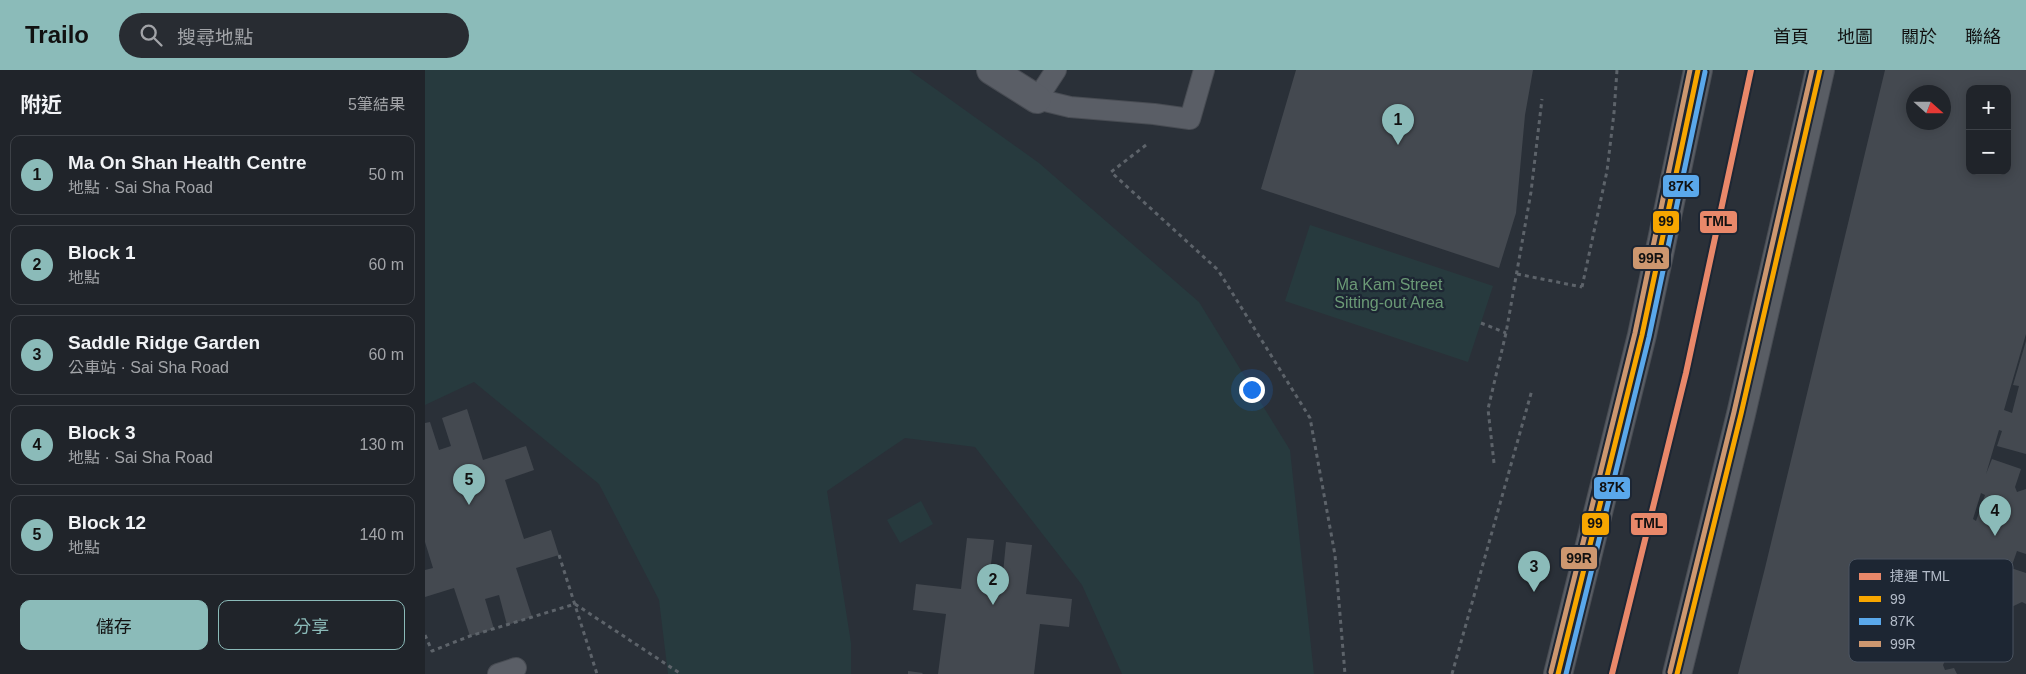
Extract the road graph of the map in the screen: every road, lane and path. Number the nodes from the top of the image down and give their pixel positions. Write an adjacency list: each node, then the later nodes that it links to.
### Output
1 (991, 70): 7 (street)
2 (1056, 70): 7 (lane)
3 (1205, 70): 7 (lane)
4 (1617, 70): 10 (path, bridge)
5 (1697, 70): 22 (main road)
6 (1820, 70): 23 (main road)
7 (1037, 99)
8 (1542, 99): 10 (path)
9 (1147, 144): 20 (path)
10 (1517, 274): 12 (path)
11 (1481, 323): 12 (path)
12 (1506, 333): 14 (path)
13 (1532, 390): 21 (path)
14 (1494, 463)
15 (559, 554): 16 (path)
16 (575, 604): 17 (path); 18 (path); 19 (path)
17 (425, 635)
18 (597, 674)
19 (681, 674)
20 (1345, 674)
21 (1452, 674)
22 (1558, 674)
23 (1677, 674)

